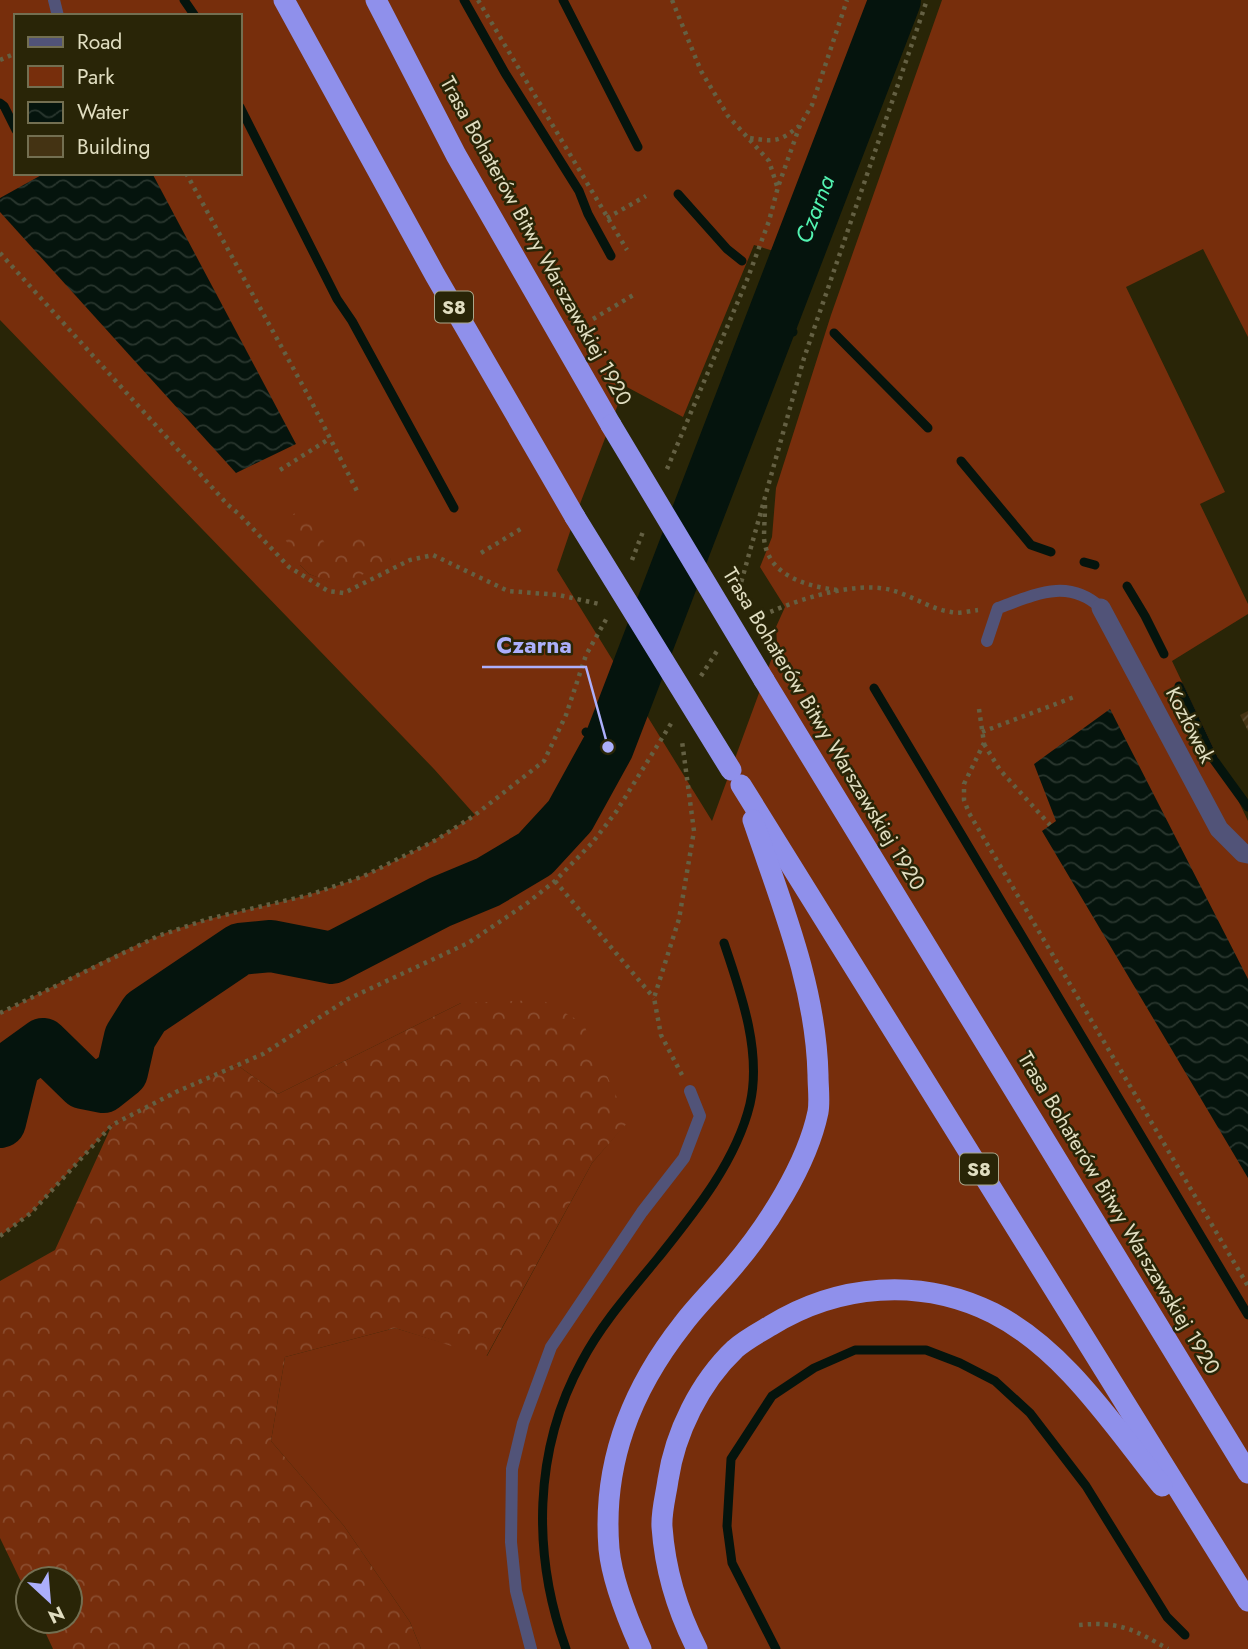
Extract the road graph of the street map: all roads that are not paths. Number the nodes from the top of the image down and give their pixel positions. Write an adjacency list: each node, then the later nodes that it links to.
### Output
1 (284, 0): 5 (highway, S8, bridge)
2 (376, 0): 8 (highway, Trasa Bohaterów Bitwy Warszawskiej 1920, bridge)
3 (1101, 608): 4 (lane); 6 (street, Kozłówek)
4 (987, 642)
5 (736, 778): 9 (highway, S8); 12 (highway)
6 (1248, 854)
7 (690, 1091): 11 (lane)
8 (1248, 1473)
9 (1217, 1553): 10 (highway, S8); 13 (highway)
10 (1248, 1601)
11 (531, 1649)
12 (641, 1649)
13 (696, 1649)

